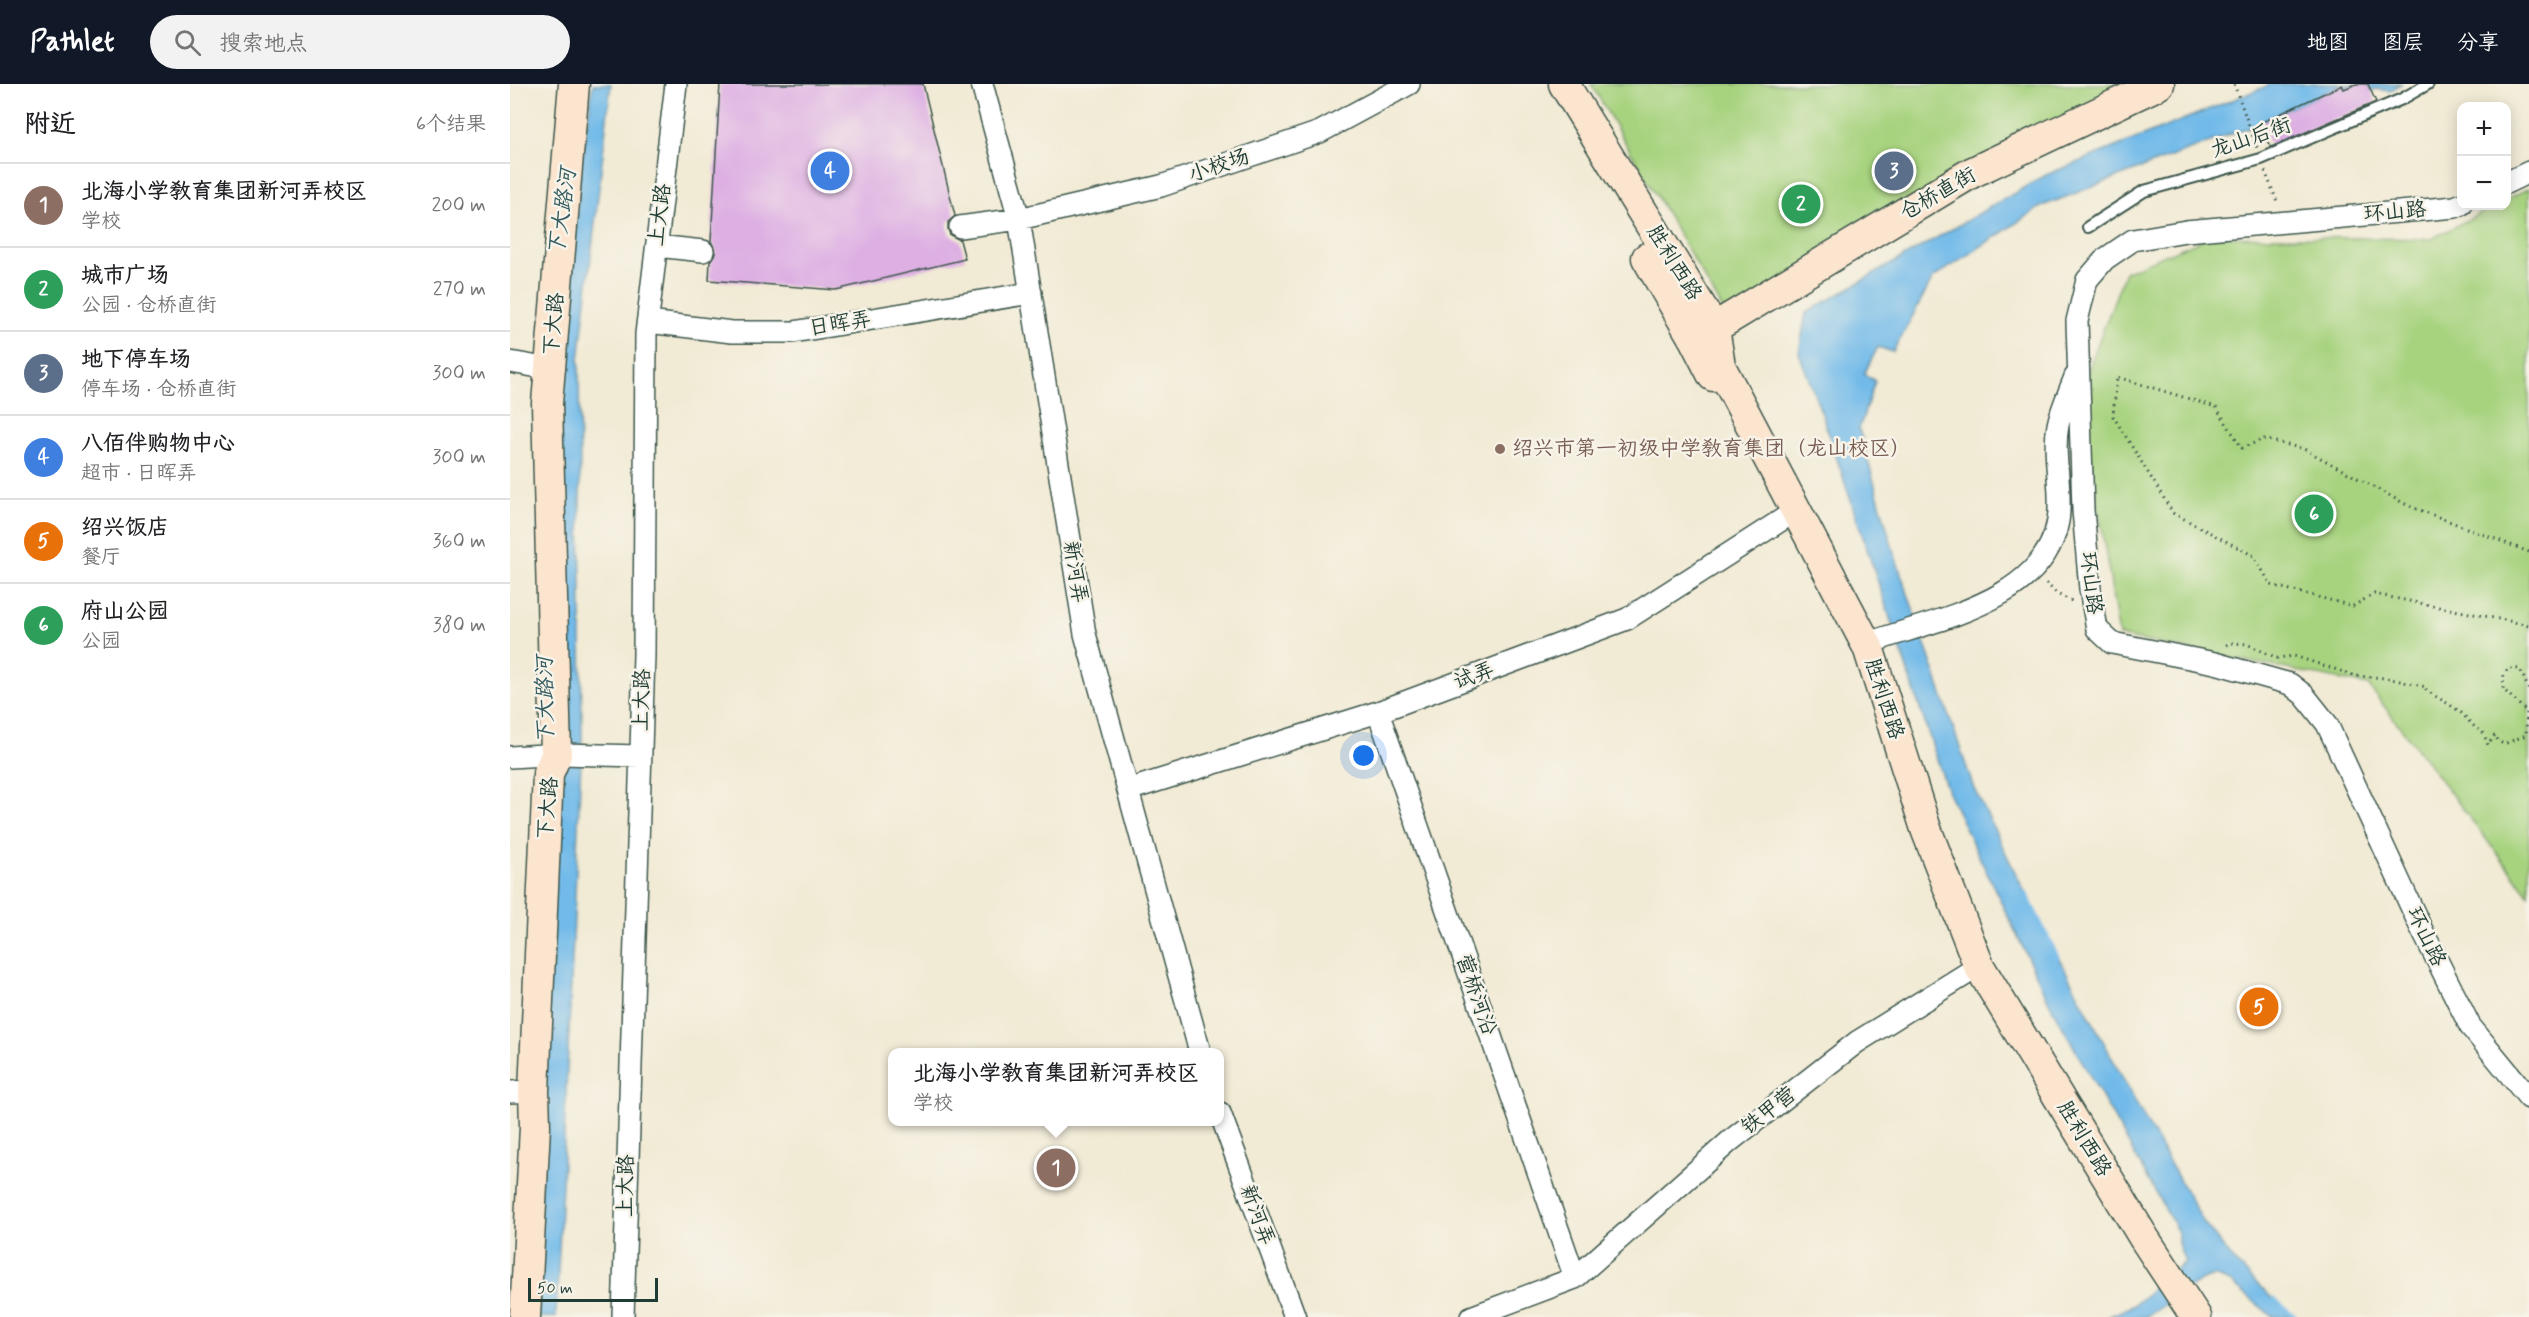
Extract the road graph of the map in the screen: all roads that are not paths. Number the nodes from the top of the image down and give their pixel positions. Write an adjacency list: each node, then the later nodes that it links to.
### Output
1 (574, 84): 22 (main road, 下大路)
2 (676, 84): 15 (street, 上大路)
3 (982, 84): 12 (street, 新河弄)
4 (1409, 84): 12 (street, 小校场)
5 (1547, 84): 19 (main road, 胜利西路)
6 (1564, 84): 19 (main road, 胜利西路)
7 (2159, 84): 19 (main road, 仓桥直街)
8 (2428, 84): 14 (lane, 龙山后街)
9 (2529, 172): 10 (street)
10 (2511, 181)
11 (2457, 206): 21 (street, 环山路)
12 (1019, 219): 13 (street, 小校场); 17 (street, 新河弄)
13 (960, 227)
14 (2088, 227)
15 (657, 246): 16 (street); 18 (street, 上大路)
16 (704, 251)
17 (1030, 293): 18 (street, 日晖弄); 29 (street, 新河弄)
18 (648, 322): 27 (street, 上大路)
19 (1704, 334): 23 (main road, 胜利西路)
20 (510, 362): 22 (street)
21 (2079, 366): 24 (street); 33 (street, 环山路)
22 (550, 369): 26 (main road, 下大路)
23 (1792, 514): 24 (main road, 胜利西路); 25 (street, 试弄); 30 (main road, 胜利西路)
24 (1878, 640): 30 (main road, 胜利西路)
25 (1377, 712): 29 (street, 试弄); 37 (street, 营桥河沿)
26 (559, 754): 27 (street); 28 (street); 32 (main road, 下大路)
27 (640, 756): 40 (street, 上大路)
28 (510, 757)
29 (1128, 790): 31 (street, 新河弄)
30 (1973, 969): 37 (street, 铁甲营); 38 (main road, 胜利西路)
31 (1199, 1048)
32 (522, 1091): 35 (main road, 下大路)
33 (2529, 1098)
34 (1224, 1124): 41 (street, 新河弄)
35 (535, 1127): 36 (main road); 39 (main road, 下大路)
36 (510, 1146)
37 (1575, 1278): 42 (street)
38 (2186, 1314)
39 (525, 1317)
40 (623, 1317)
41 (1295, 1317)
42 (1471, 1317)

